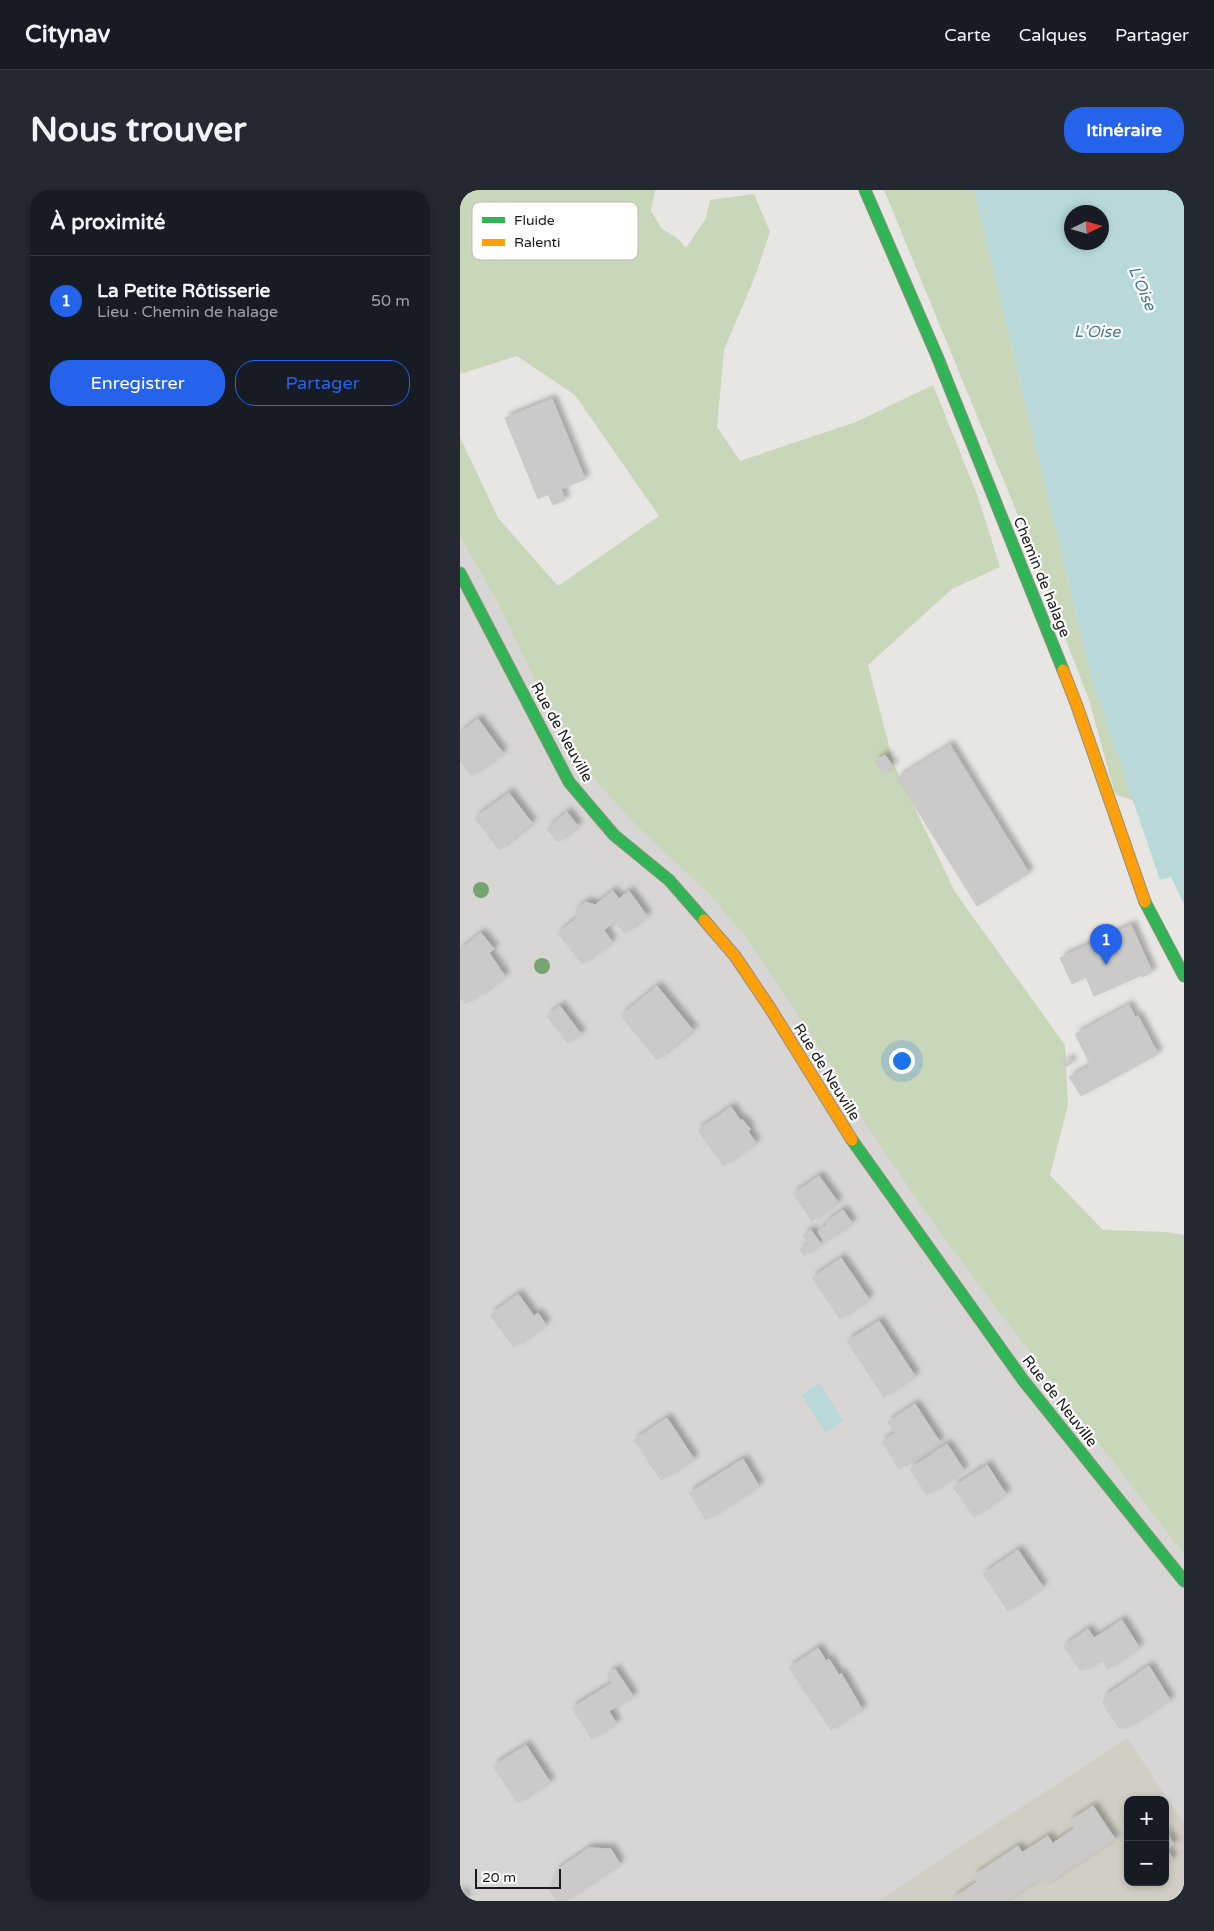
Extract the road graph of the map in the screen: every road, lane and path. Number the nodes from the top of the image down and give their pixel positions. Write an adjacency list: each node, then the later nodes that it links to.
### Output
1 (865, 190): 3 (street, Chemin de halage)
2 (460, 573): 4 (street, Rue de Neuville)
3 (1184, 976)
4 (1184, 1581)

